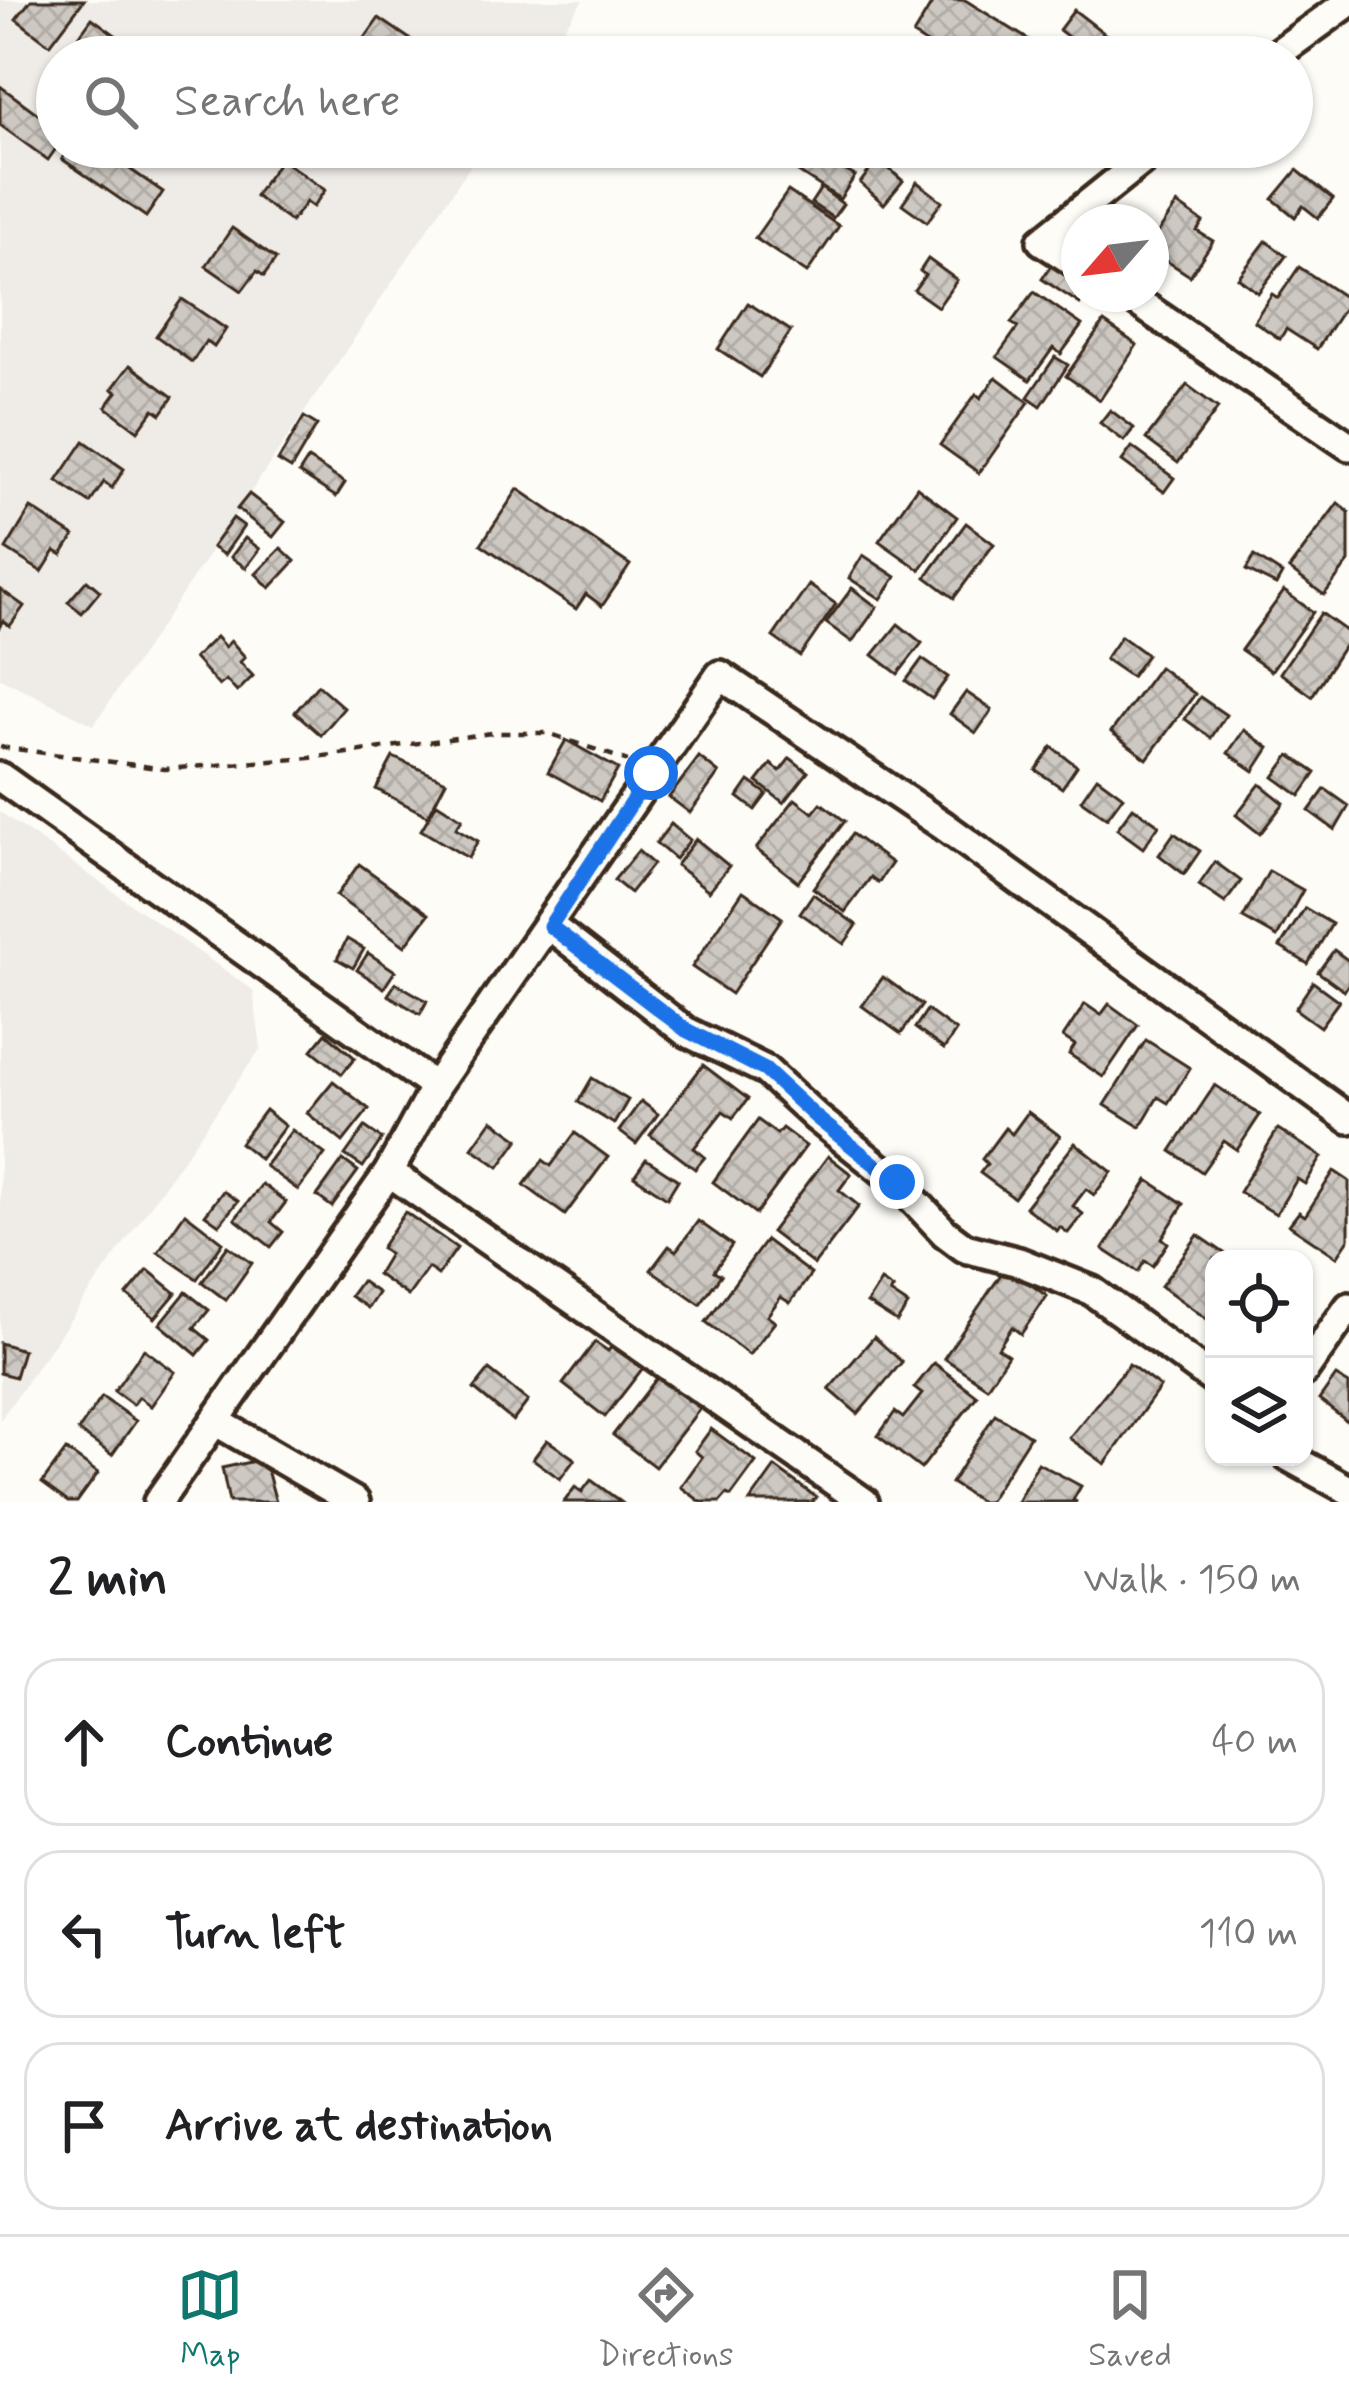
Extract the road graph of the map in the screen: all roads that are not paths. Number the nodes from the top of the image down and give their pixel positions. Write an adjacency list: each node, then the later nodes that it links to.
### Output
1 (1349, 2): 2 (street)
2 (1302, 36)
3 (1133, 168): 4 (street)
4 (1089, 204)
5 (1061, 227): 6 (street)
6 (1061, 254)
7 (1152, 312): 8 (street)
8 (1349, 446)
9 (0, 777): 11 (street)
10 (550, 926): 11 (street); 12 (street); 16 (street)
11 (435, 1088): 13 (street)
12 (1349, 1119)
13 (389, 1172): 17 (street); 22 (street)
14 (1349, 1306): 15 (street)
15 (1313, 1358)
16 (1205, 1373)
17 (215, 1421): 20 (street); 21 (street)
18 (1305, 1466): 19 (street)
19 (1349, 1490)
20 (158, 1502)
21 (355, 1502)
22 (864, 1502)

